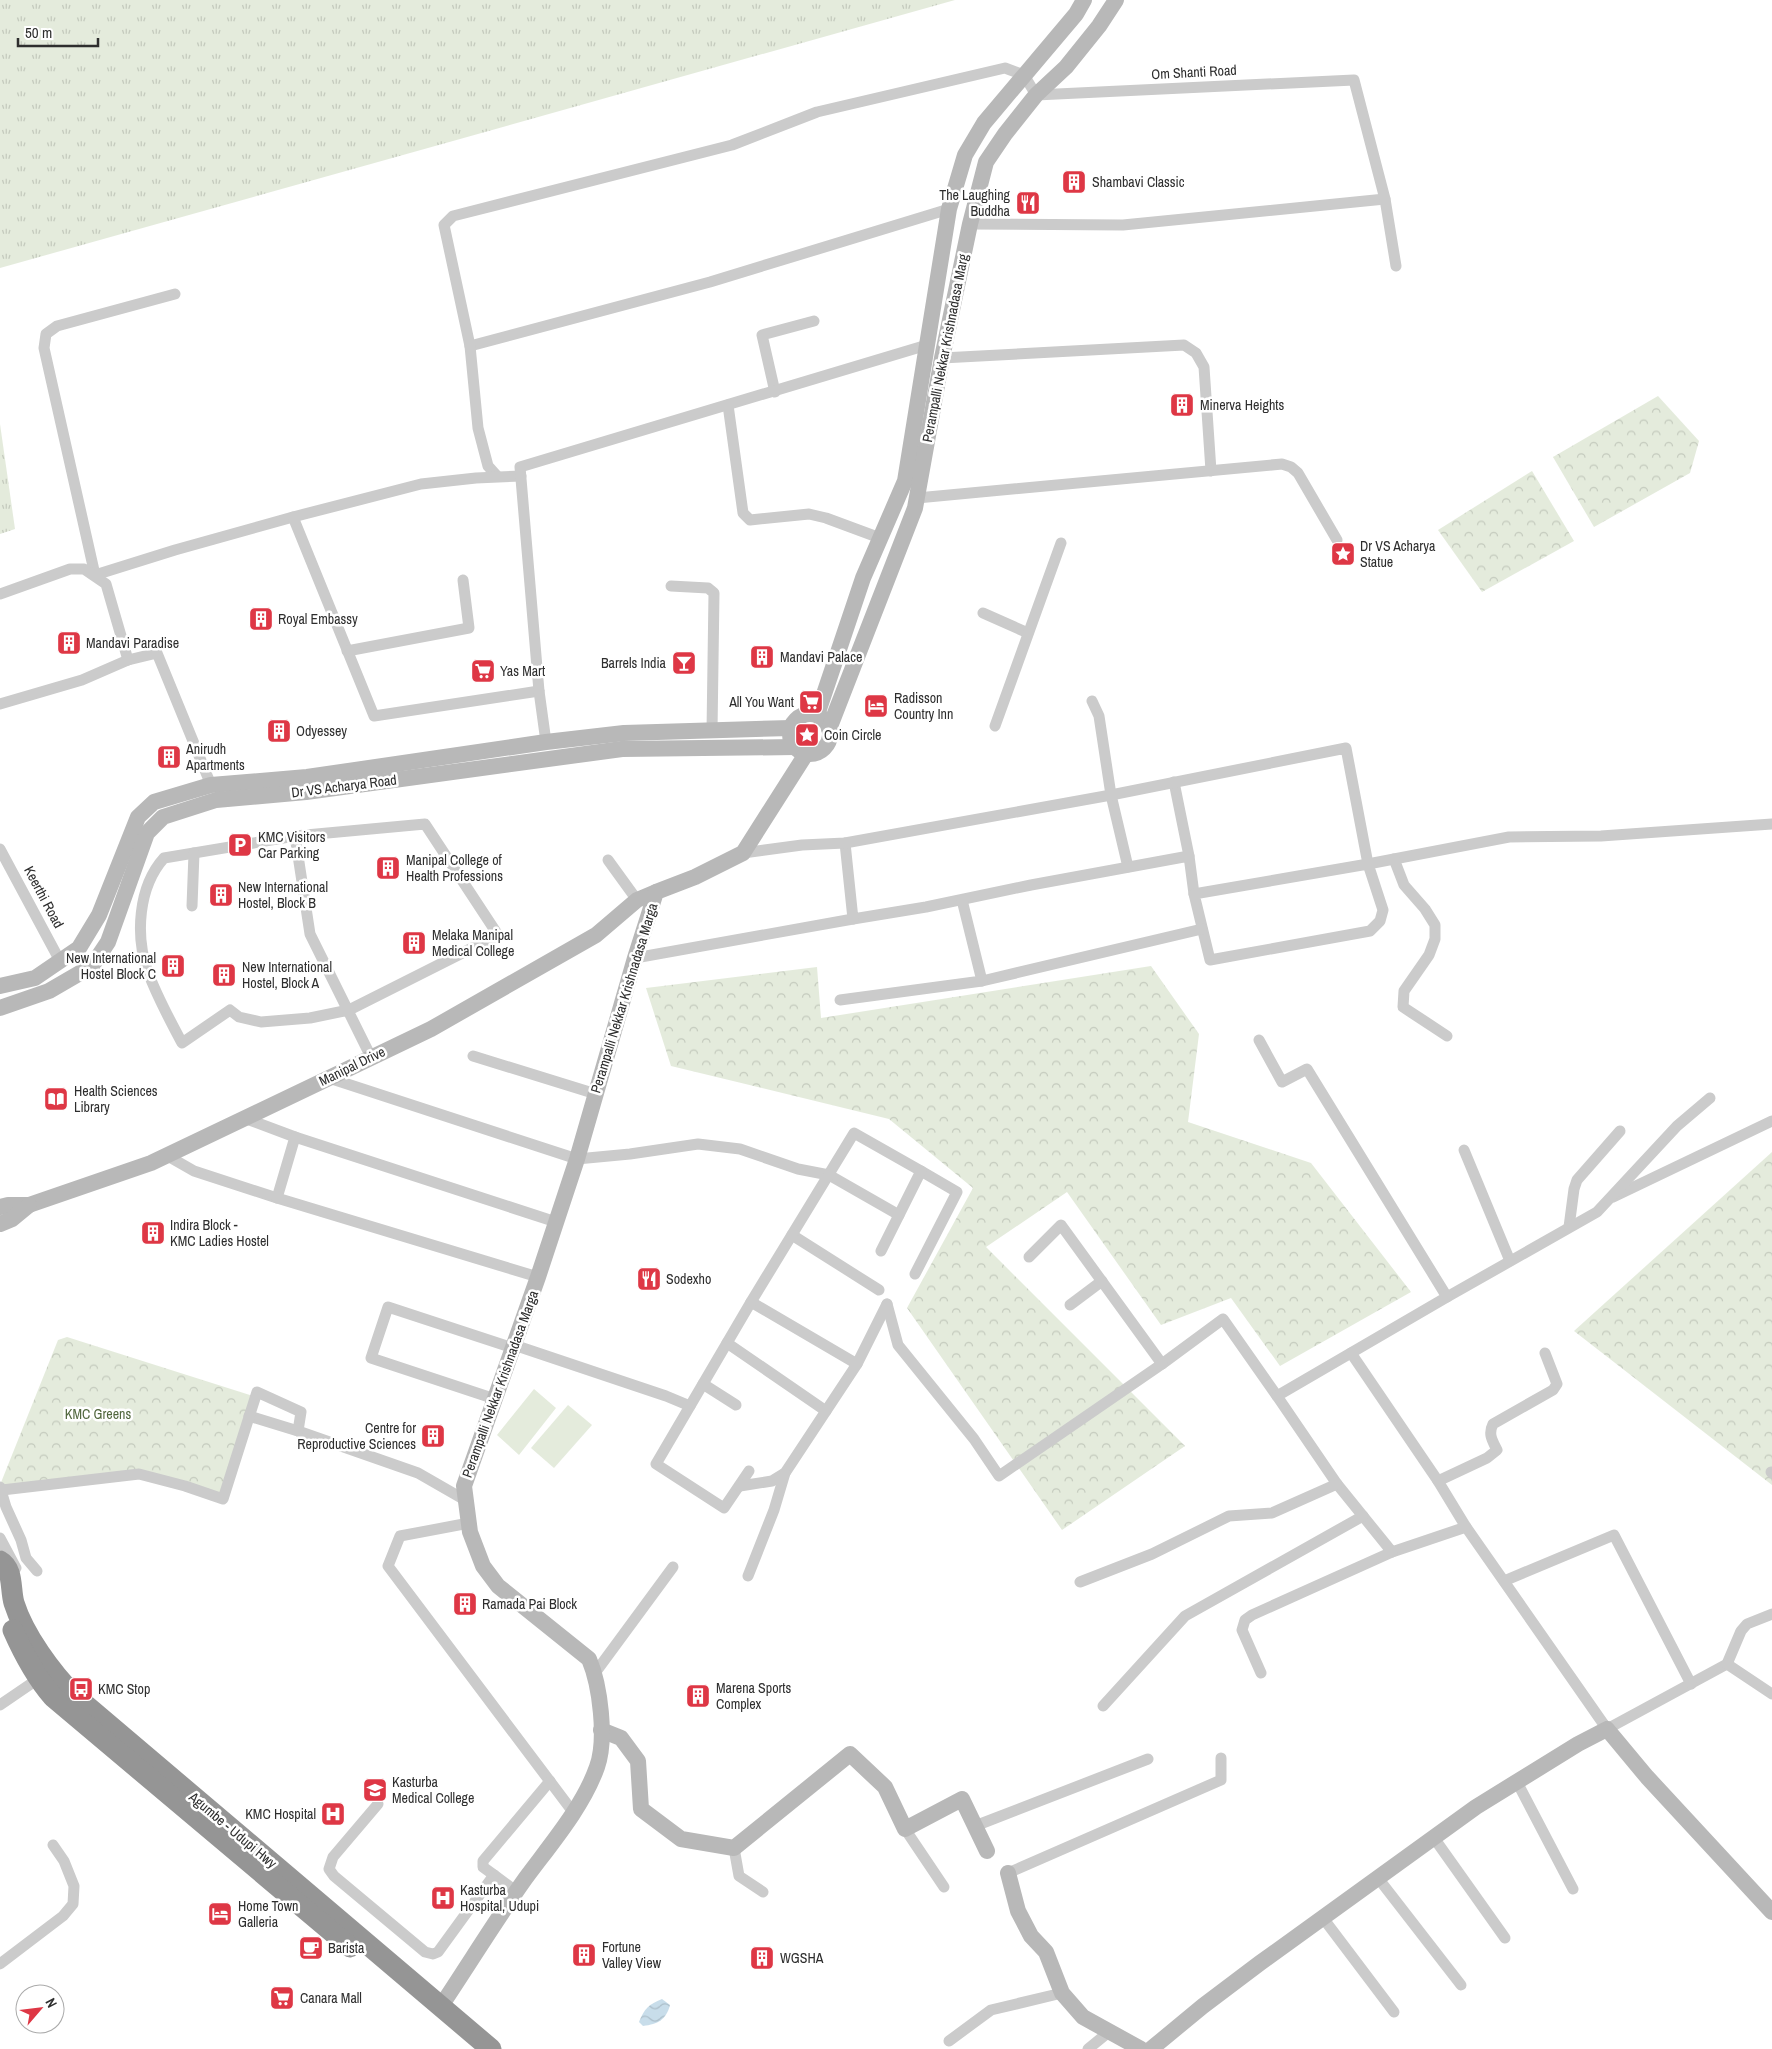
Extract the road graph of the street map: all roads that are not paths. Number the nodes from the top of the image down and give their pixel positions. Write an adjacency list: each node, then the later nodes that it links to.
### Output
1 (1084, 0): 3 (street, Perampalli Nekkar Krishnadasa Marg)
2 (1116, 0): 4 (street, Perampalli Nekkar Krishnadasa Marg)
3 (1024, 75): 4 (street); 6 (street, Perampalli Nekkar Krishnadasa Marg); 12 (street)
4 (1036, 95): 5 (street, Om Shanti Road); 7 (street, Perampalli Nekkar Krishnadasa Marg)
5 (1385, 199): 7 (street); 8 (street)
6 (949, 209): 11 (street, Perampalli Nekkar Krishnadasa Marg); 12 (street)
7 (970, 224): 13 (street, Perampalli Nekkar Krishnadasa Marg)
8 (1396, 266)
9 (175, 294): 24 (street)
10 (814, 321): 14 (street)
11 (927, 345): 14 (street); 21 (street, Perampalli Nekkar Krishnadasa Marg)
12 (470, 346): 17 (street)
13 (942, 358): 16 (street); 19 (street, Perampalli Nekkar Krishnadasa Marg)
14 (775, 392): 15 (street)
15 (728, 405): 18 (street); 21 (street)
16 (1211, 471): 19 (street); 22 (street)
17 (497, 476): 18 (street); 20 (street)
18 (521, 476): 32 (street)
19 (917, 498): 38 (street, Perampalli Nekkar Krishnadasa Marg)
20 (293, 517): 24 (street); 30 (street)
21 (880, 538): 35 (street, Perampalli Nekkar Krishnadasa Marg)
22 (1337, 540)
23 (1061, 543): 29 (street)
24 (95, 575): 27 (street); 31 (street)
25 (463, 580): 30 (street)
26 (671, 586): 39 (street)
27 (0, 594)
28 (983, 614): 29 (street)
29 (1028, 633): 36 (street)
30 (347, 650): 32 (street)
31 (128, 660): 34 (street); 45 (street)
32 (539, 690): 40 (street)
33 (1092, 702): 47 (street)
34 (0, 704)
35 (817, 715): 37 (street); 38 (street)
36 (995, 726)
37 (791, 728): 39 (street, Dr VS Acharya Road); 41 (street)
38 (830, 729): 41 (street)
39 (712, 732): 40 (street, Dr VS Acharya Road)
40 (546, 742): 44 (street, Dr VS Acharya Road)
41 (800, 751): 42 (street); 44 (street, Dr VS Acharya Road)
42 (791, 778): 46 (street); 53 (street)
43 (1174, 782): 47 (street); 54 (street); 57 (street)
44 (307, 784): 45 (street, Dr VS Acharya Road); 71 (street, Dr VS Acharya Road)
45 (211, 785): 67 (street, Dr VS Acharya Road)
46 (780, 795)
47 (1111, 795): 50 (street); 58 (street)
48 (1772, 824): 55 (street)
49 (295, 836): 52 (street); 72 (street); 72 (street)
50 (845, 843): 53 (street); 64 (street)
51 (0, 849): 67 (street, Keerthi Road)
52 (194, 853): 63 (street); 72 (street)
53 (743, 853): 59 (street, Perampalli Nekkar Krishnadasa Marga)
54 (1190, 856): 58 (street); 60 (street)
55 (1394, 859): 57 (street); 73 (street)
56 (608, 860): 61 (street)
57 (1368, 864): 60 (street); 65 (street)
58 (1128, 867): 62 (street)
59 (656, 892): 61 (street, Manipal Drive); 66 (street, Perampalli Nekkar Krishnadasa Marga)
60 (1194, 894): 65 (street)
61 (637, 900): 76 (street, Manipal Drive)
62 (962, 900): 64 (street); 68 (street)
63 (192, 906)
64 (853, 919): 66 (street)
65 (1202, 929): 68 (street)
66 (635, 958): 78 (street, Perampalli Nekkar Krishnadasa Marga)
67 (60, 961): 69 (street, Dr VS Acharya Road)
68 (982, 981): 70 (street)
69 (0, 986)
70 (840, 1000)
71 (0, 1008)
72 (349, 1010): 76 (street)
73 (1447, 1036)
74 (1259, 1040): 105 (street)
75 (473, 1056): 78 (street)
76 (371, 1057): 77 (street, Manipal Drive)
77 (329, 1078): 80 (street, Manipal Drive); 86 (street)
78 (596, 1094): 86 (street, Perampalli Nekkar Krishnadasa Marga)
79 (1710, 1098): 90 (street)
80 (244, 1118): 83 (street); 85 (street, Manipal Drive)
81 (1772, 1121): 90 (street)
82 (1620, 1131): 96 (street)
83 (295, 1137): 89 (street); 94 (street)
84 (1464, 1150): 100 (street)
85 (166, 1156): 89 (street); 91 (street, Manipal Drive)
86 (577, 1159): 88 (street); 94 (street, Perampalli Nekkar Krishnadasa Marga)
87 (920, 1171): 88 (street); 93 (street); 101 (street)
88 (828, 1175): 93 (street); 97 (street)
89 (277, 1198): 102 (street)
90 (1608, 1199): 96 (street)
91 (30, 1205): 92 (street); 95 (street)
92 (0, 1207)
93 (899, 1215): 98 (street)
94 (556, 1222): 102 (street, Perampalli Nekkar Krishnadasa Marga)
95 (0, 1224)
96 (1569, 1228): 100 (street)
97 (792, 1235): 104 (street); 106 (street)
98 (881, 1251)
99 (1029, 1257): 103 (street)
100 (1510, 1261): 105 (street)
101 (915, 1274)
102 (538, 1277): 109 (street, Perampalli Nekkar Krishnadasa Marga)
103 (1102, 1281): 107 (street); 113 (street)
104 (879, 1290)
105 (1446, 1297): 110 (street)
106 (751, 1302): 108 (street); 112 (street)
107 (1070, 1305)
108 (727, 1343): 114 (street); 119 (street)
109 (513, 1347): 116 (street, Perampalli Nekkar Krishnadasa Marga); 116 (street); 118 (street)
110 (1351, 1353): 115 (street); 124 (street)
111 (1545, 1353): 124 (street)
112 (857, 1364): 113 (street); 119 (street)
113 (1162, 1364): 115 (street)
114 (703, 1384): 117 (street); 118 (street)
115 (1277, 1396): 125 (street)
116 (495, 1399): 128 (street, Perampalli Nekkar Krishnadasa Marga)
117 (736, 1405)
118 (690, 1406): 126 (street)
119 (826, 1411): 123 (street)
120 (250, 1416): 121 (street); 121 (street); 127 (street)
121 (298, 1431): 128 (street)
122 (749, 1471): 126 (street)
123 (785, 1474): 126 (street); 136 (street)
124 (1438, 1481): 131 (street)
125 (1337, 1484): 129 (street); 138 (street)
126 (740, 1486)
127 (1, 1488): 135 (street)
128 (465, 1500): 130 (street, Perampalli Nekkar Krishnadasa Marga)
129 (1363, 1516): 133 (street); 148 (street)
130 (469, 1523): 142 (street, Perampalli Nekkar Krishnadasa Marga); 153 (street)
131 (1466, 1527): 133 (street); 137 (street)
132 (0, 1538): 135 (street)
133 (1392, 1552): 143 (street)
134 (673, 1567): 142 (street)
135 (8, 1576): 176 (highway, Agumbe - Udupi Hwy)
136 (748, 1576)
137 (1504, 1581): 145 (street); 149 (street)
138 (1080, 1582)
139 (0, 1604): 144 (highway, Agumbe - Udupi Hwy)
140 (1772, 1614): 141 (street)
141 (1727, 1664): 145 (street); 146 (street)
142 (595, 1673): 150 (street, Perampalli Nekkar Krishnadasa Marga)
143 (1260, 1673)
144 (38, 1679): 147 (street); 180 (highway, Agumbe - Udupi Hwy)
145 (1691, 1684): 149 (street)
146 (1772, 1694)
147 (0, 1705)
148 (1102, 1706)
149 (1607, 1729): 154 (street); 170 (street)
150 (601, 1730): 156 (street, Perampalli Nekkar Krishnadasa Marga); 161 (street)
151 (1221, 1758): 163 (street)
152 (1148, 1759): 157 (street)
153 (550, 1781): 156 (street); 164 (street)
154 (1516, 1782): 159 (street); 167 (street)
155 (378, 1804): 164 (street)
156 (573, 1812): 168 (street, Perampalli Nekkar Krishnadasa Marga)
157 (975, 1826): 158 (street); 162 (street)
158 (905, 1829): 161 (street); 166 (street)
159 (1434, 1838): 165 (street); 172 (street)
160 (54, 1845): 173 (street)
161 (734, 1848): 169 (street)
162 (987, 1851)
163 (1008, 1873): 175 (street)
164 (494, 1876): 168 (street)
165 (1378, 1878): 171 (street); 174 (street)
166 (944, 1887)
167 (1573, 1890)
168 (517, 1892): 176 (street, Perampalli Nekkar Krishnadasa Marga)
169 (763, 1892)
170 (1772, 1912)
171 (1323, 1918): 177 (street); 184 (street)
172 (1505, 1938)
173 (0, 1964)
174 (1461, 1985)
175 (1062, 1994): 178 (street); 179 (street)
176 (441, 2006): 181 (highway, Agumbe - Udupi Hwy)
177 (1394, 2012)
178 (1110, 2031): 182 (street); 183 (street)
179 (949, 2041)
180 (470, 2049)
181 (491, 2049)
182 (1088, 2049)
183 (1141, 2049)
184 (1151, 2049)

